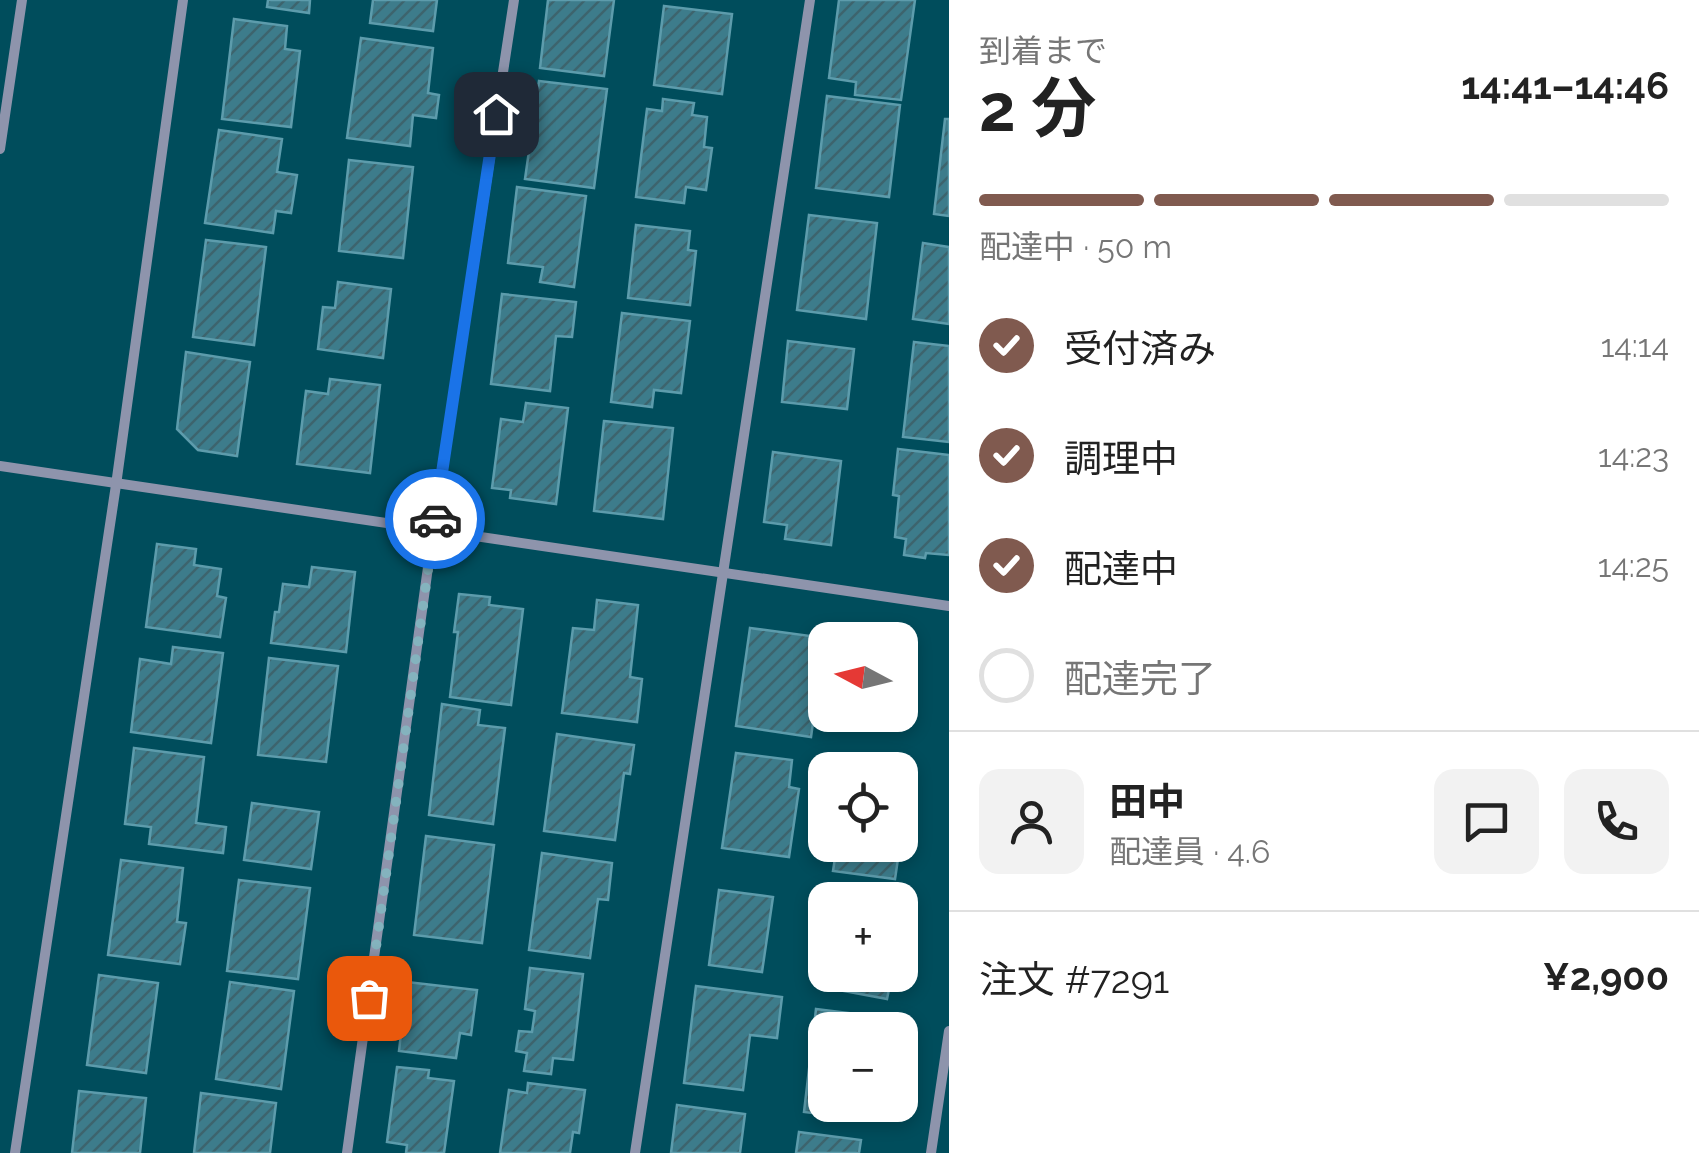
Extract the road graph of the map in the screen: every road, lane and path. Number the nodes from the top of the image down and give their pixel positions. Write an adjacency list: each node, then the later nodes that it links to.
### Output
1 (22, 0): 5 (street)
2 (183, 0): 7 (street)
3 (514, 0): 8 (street)
4 (810, 0): 9 (street)
5 (0, 149)
6 (0, 466): 7 (street)
7 (116, 485): 8 (street); 13 (street)
8 (433, 532): 9 (street); 14 (street)
9 (722, 574): 10 (street); 15 (street)
10 (949, 606)
11 (949, 1031): 12 (street)
12 (946, 1079): 16 (street)
13 (15, 1153)
14 (347, 1153)
15 (635, 1153)
16 (931, 1153)

